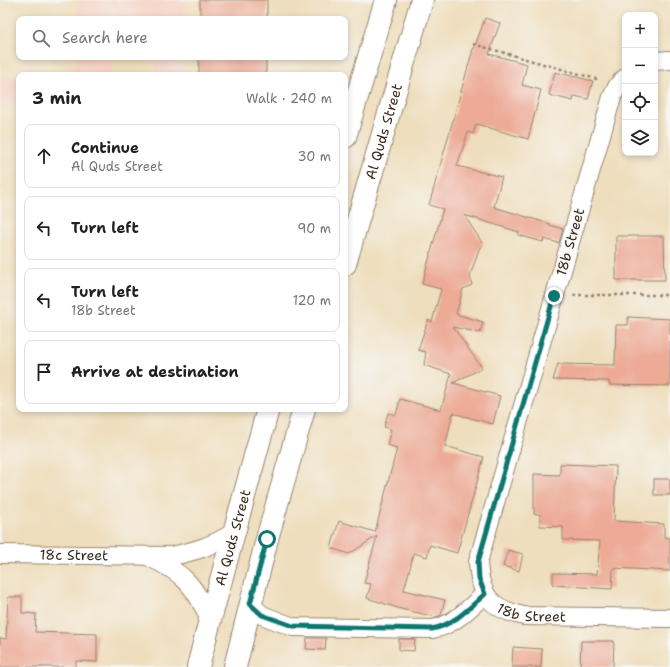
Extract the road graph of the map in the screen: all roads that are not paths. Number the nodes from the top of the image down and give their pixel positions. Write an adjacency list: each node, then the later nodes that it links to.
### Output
1 (386, 0): 6 (main road)
2 (422, 0): 7 (main road, Al Quds Street)
3 (670, 60): 4 (street)
4 (658, 61)
5 (622, 81): 13 (street, 18b Street)
6 (348, 127)
7 (348, 253)
8 (267, 412): 10 (main road, Al Quds Street)
9 (303, 412): 14 (main road)
10 (233, 533): 12 (street, 18c Street); 16 (main road, Al Quds Street)
11 (0, 554): 12 (street, 18c Street)
12 (148, 556): 16 (street, 18c Street)
13 (485, 594): 14 (street); 15 (street, 18b Street)
14 (250, 604): 18 (main road)
15 (670, 618)
16 (210, 620): 17 (main road, Al Quds Street)
17 (198, 667)
18 (234, 667)

